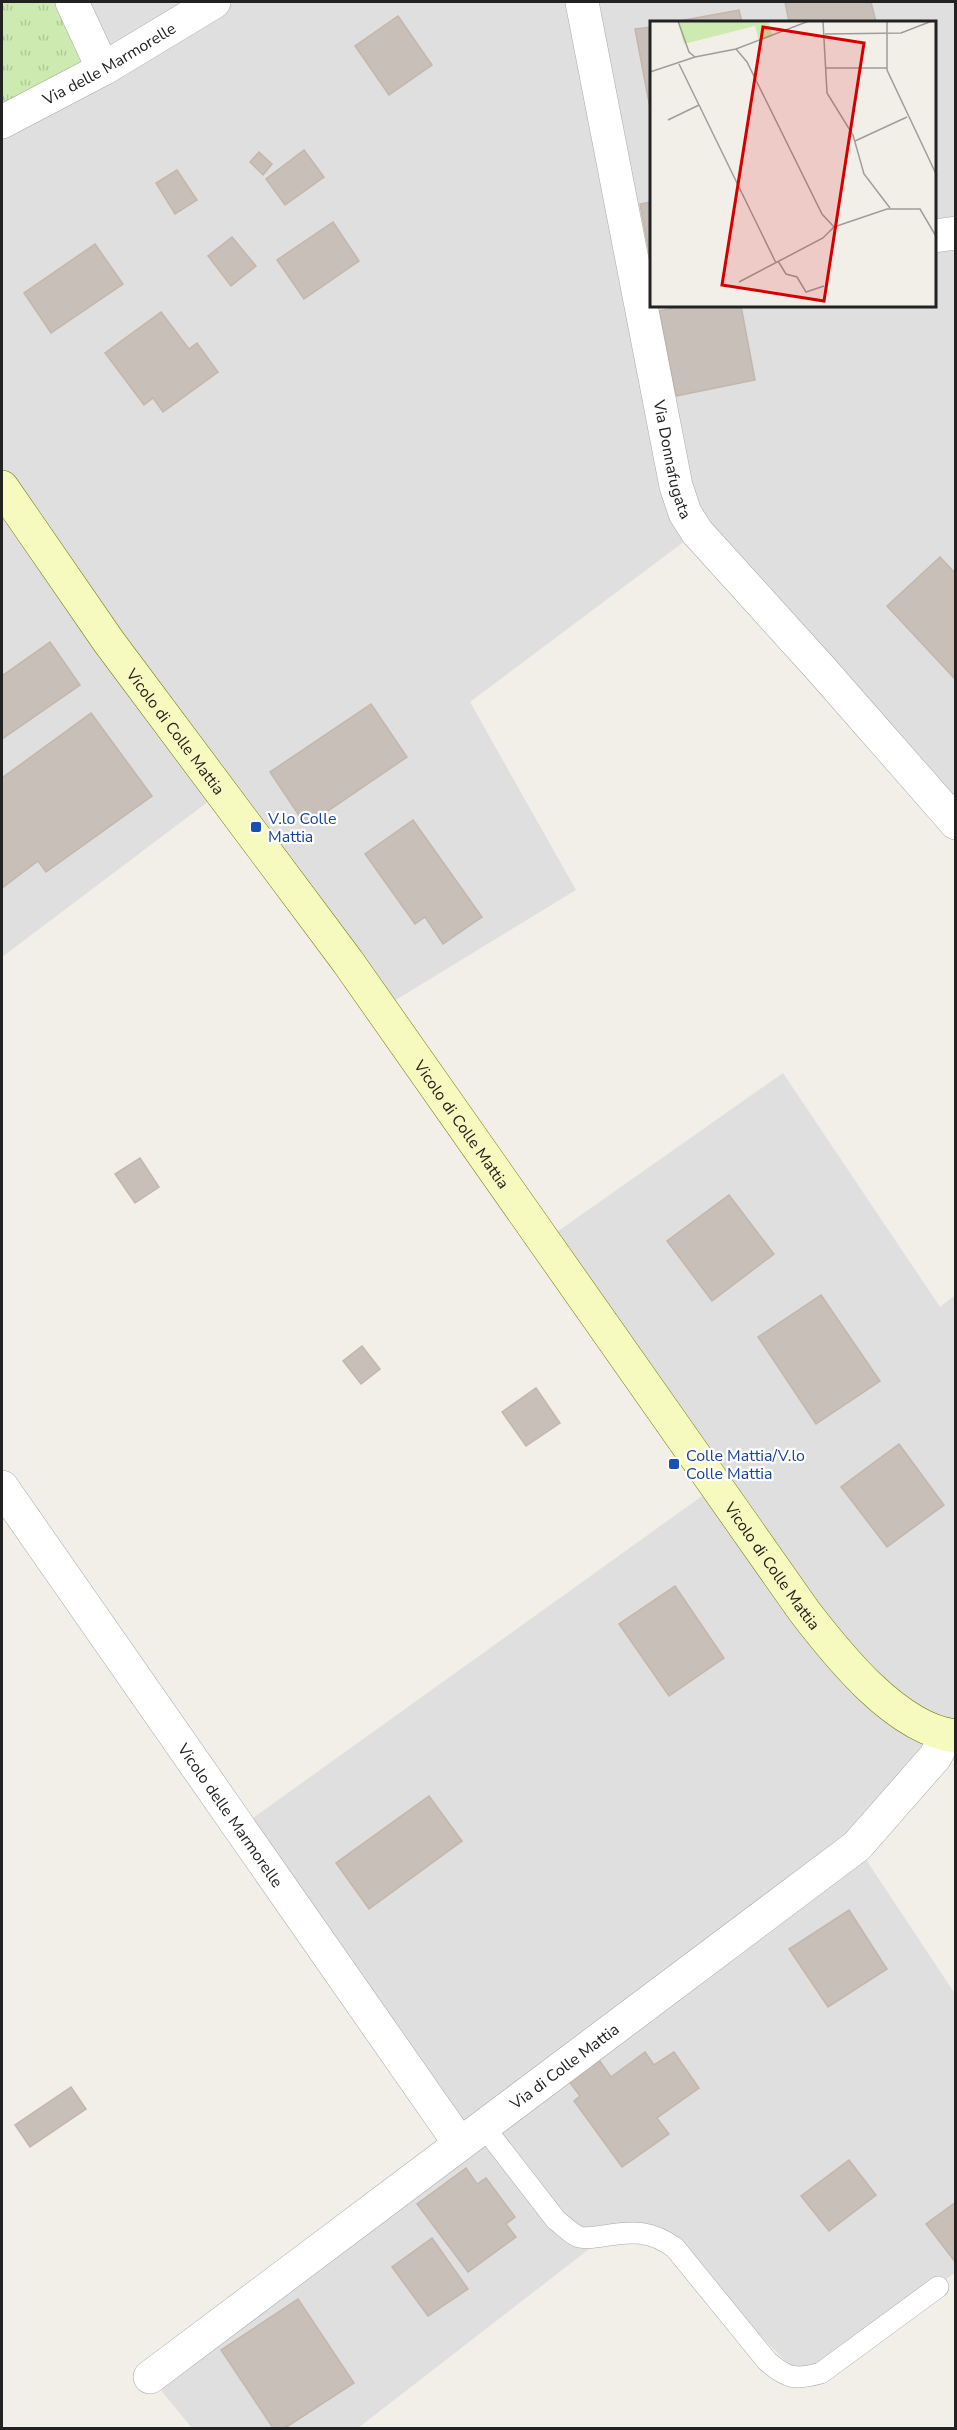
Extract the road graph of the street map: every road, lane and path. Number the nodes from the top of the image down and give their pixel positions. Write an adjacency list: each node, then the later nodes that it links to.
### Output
1 (72, 2): 4 (street)
2 (214, 2): 4 (street, Via delle Marmorelle)
3 (582, 2): 8 (street, Via Donnafugata)
4 (104, 69): 5 (street, Via delle Marmorelle)
5 (2, 122)
6 (956, 233): 7 (street)
7 (936, 236)
8 (645, 285): 10 (street, Via Donnafugata)
9 (2, 487): 12 (street, Vicolo di Colle Mattia)
10 (956, 823)
11 (2, 1487): 13 (street, Vicolo delle Marmorelle)
12 (951, 1735): 13 (street, Via di Colle Mattia)
13 (472, 2135): 14 (lane); 15 (street, Via di Colle Mattia)
14 (938, 2287)
15 (150, 2377)

